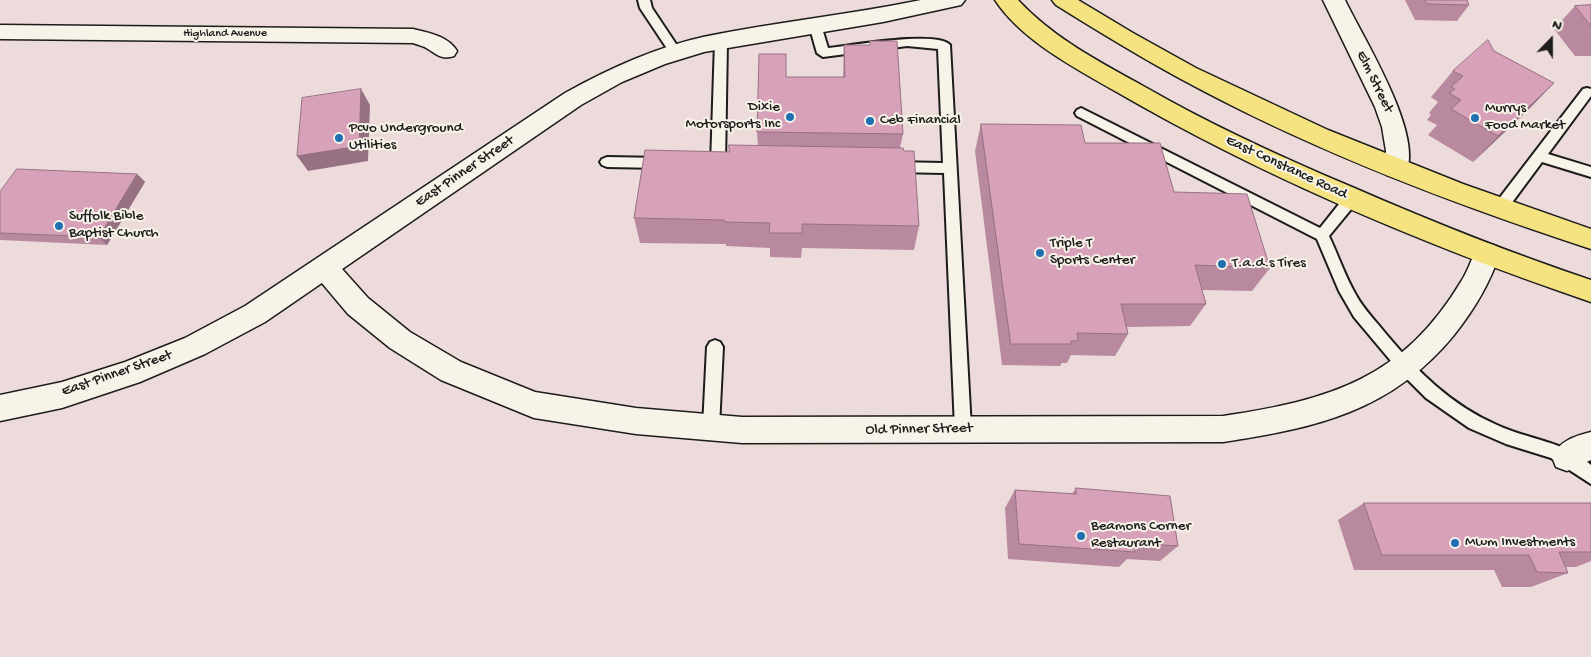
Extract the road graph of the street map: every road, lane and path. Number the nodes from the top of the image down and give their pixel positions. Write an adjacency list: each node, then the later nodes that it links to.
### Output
1 (644, 0): 10 (lane)
2 (954, 0): 6 (street, East Pinner Street)
3 (1006, 0): 21 (main road, East Constance Road)
4 (1063, 0): 19 (main road)
5 (1334, 0): 19 (street, Elm Street)
6 (815, 25): 8 (street, East Pinner Street); 18 (lane)
7 (0, 32): 9 (street, Highland Avenue)
8 (722, 42): 10 (street, East Pinner Street); 16 (lane)
9 (446, 51)
10 (676, 53): 26 (street, East Pinner Street)
11 (1587, 92): 13 (lane)
12 (1080, 113): 23 (lane)
13 (1538, 156): 20 (lane); 22 (lane)
14 (608, 162): 15 (lane)
15 (672, 164)
16 (718, 164)
17 (883, 167): 18 (lane)
18 (950, 168): 32 (lane)
19 (1396, 169): 22 (main road)
20 (1591, 172)
21 (1352, 198): 23 (lane); 25 (main road, East Constance Road)
22 (1500, 208): 24 (main road)
23 (1322, 235): 29 (lane)
24 (1591, 239)
25 (1487, 254): 27 (main road, East Constance Road); 29 (street, Old Pinner Street)
26 (325, 268): 30 (street, East Pinner Street); 31 (street, Old Pinner Street)
27 (1591, 291)
28 (716, 347): 31 (lane)
29 (1405, 368): 32 (street, Old Pinner Street); 33 (lane)
30 (0, 408)
31 (711, 427): 32 (street, Old Pinner Street)
32 (963, 429)
33 (1579, 451): 34 (lane)
34 (1591, 476)

